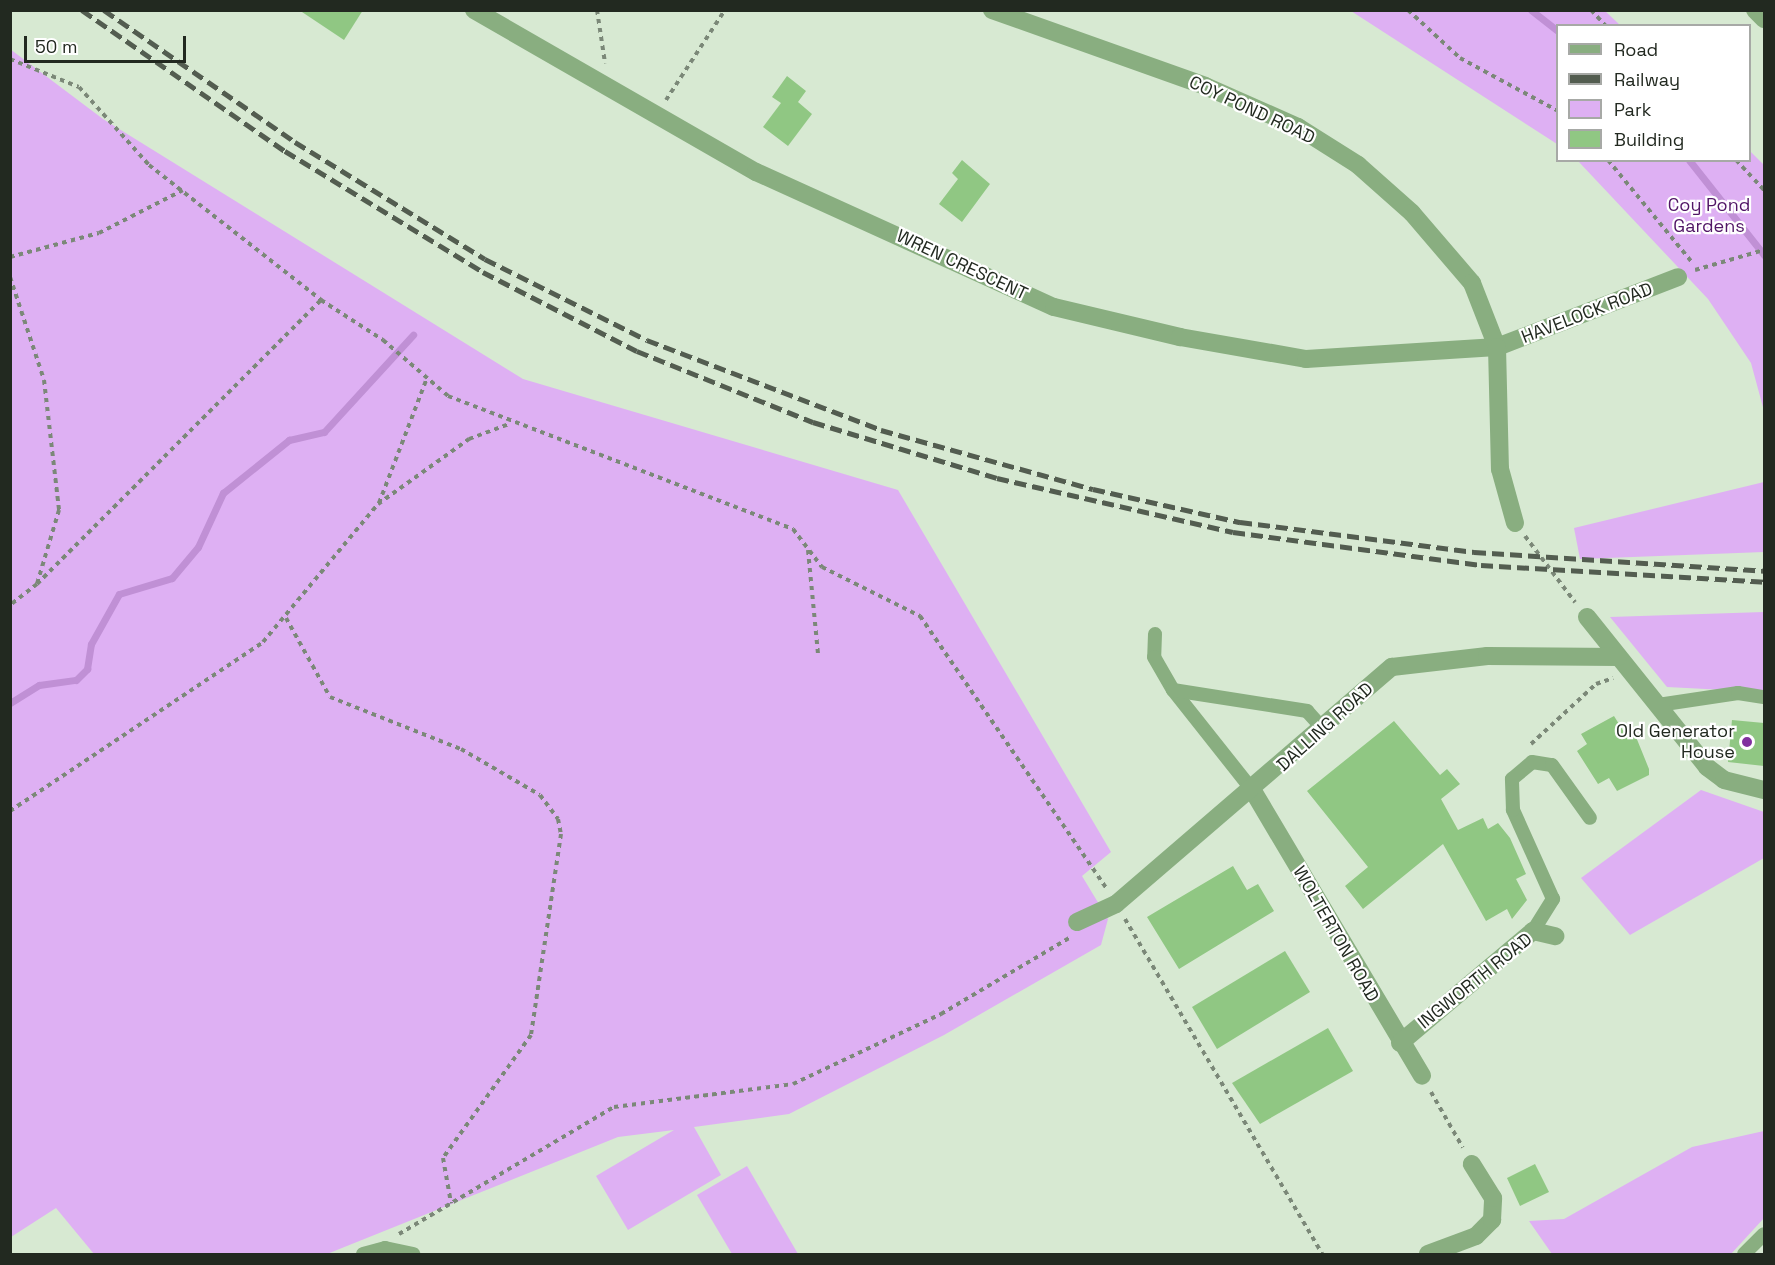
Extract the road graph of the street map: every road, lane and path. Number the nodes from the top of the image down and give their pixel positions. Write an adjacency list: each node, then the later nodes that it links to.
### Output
1 (474, 10): 13 (street, WREN CRESCENT)
2 (597, 10): 11 (path)
3 (725, 10): 13 (path)
4 (992, 10): 23 (street, COY POND ROAD)
5 (1408, 10): 12 (path)
6 (1591, 10): 9 (path)
7 (1755, 10): 8 (street)
8 (1764, 19)
9 (1604, 24)
10 (10, 59): 16 (path)
11 (605, 64)
12 (1556, 110)
13 (656, 113): 23 (street, WREN CRESCENT)
14 (1610, 162): 18 (path)
15 (1738, 162): 17 (path)
16 (183, 190): 19 (path); 22 (path)
17 (1764, 190)
18 (1764, 249)
19 (10, 256)
20 (10, 277): 29 (path)
21 (1678, 277): 23 (street, HAVELOCK ROAD)
22 (321, 300): 24 (path); 29 (path)
23 (1497, 347): 27 (street, COY POND ROAD)
24 (427, 378): 25 (path); 26 (path)
25 (510, 424): 26 (path); 28 (path)
26 (378, 504): 32 (path)
27 (1515, 523): 31 (path)
28 (808, 549): 34 (path); 46 (path)
29 (37, 584): 30 (path)
30 (10, 605)
31 (1587, 617): 35 (street)
32 (286, 618): 44 (path); 54 (path)
33 (1155, 634): 37 (lane)
34 (818, 654)
35 (1618, 657): 36 (street); 40 (street, DALLING ROAD)
36 (1630, 672): 39 (street); 41 (path)
37 (1173, 690): 40 (lane); 43 (lane)
38 (1764, 697): 39 (lane)
39 (1658, 705): 42 (street)
40 (1324, 729): 43 (street, DALLING ROAD)
41 (1527, 747)
42 (1764, 790)
43 (1253, 791): 47 (street, DALLING ROAD); 51 (street, WOLTERTON ROAD)
44 (10, 811)
45 (1590, 818): 49 (lane)
46 (1097, 873)
47 (1116, 904): 48 (street, DALLING ROAD); 59 (path)
48 (1077, 922): 54 (path)
49 (1533, 931): 50 (street, INGWORTH ROAD); 51 (street, INGWORTH ROAD)
50 (1555, 936)
51 (1400, 1043): 52 (street, WOLTERTON ROAD)
52 (1426, 1082): 53 (path)
53 (1472, 1164): 60 (street)
54 (451, 1203): 56 (path)
55 (1764, 1234): 61 (lane)
56 (394, 1236)
57 (364, 1254): 58 (lane)
58 (413, 1254)
59 (1322, 1254)
60 (1428, 1254)
61 (1744, 1254)

